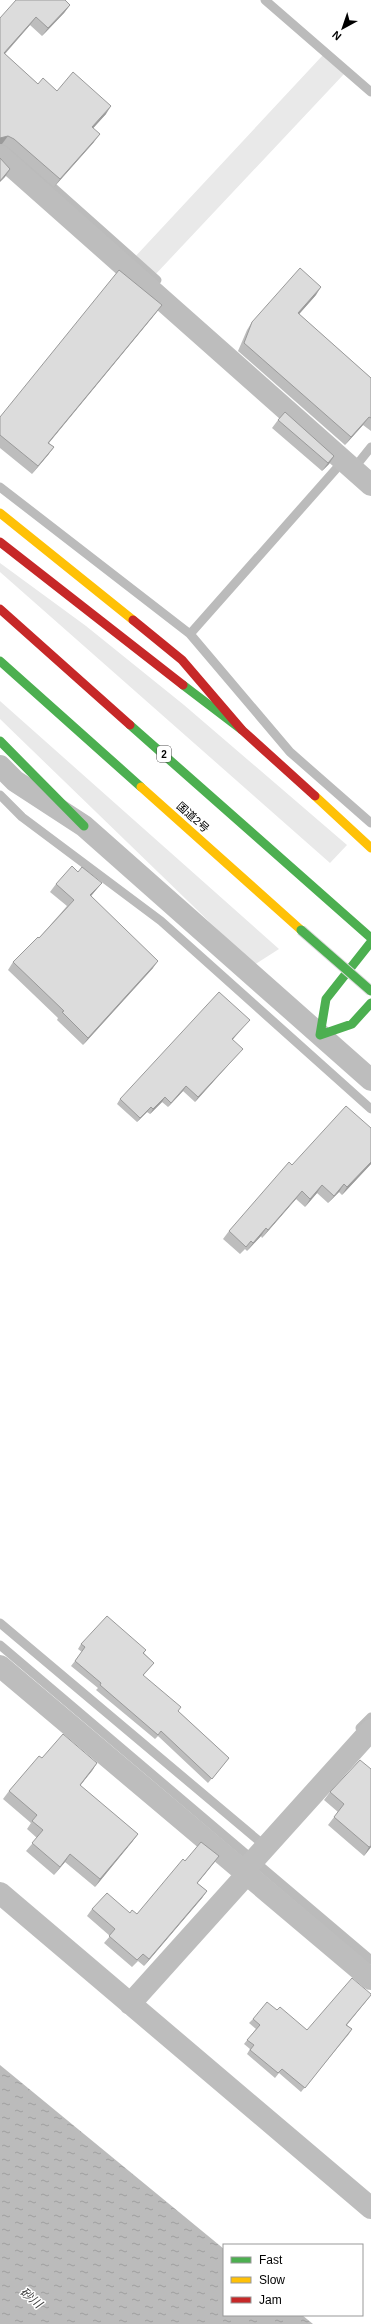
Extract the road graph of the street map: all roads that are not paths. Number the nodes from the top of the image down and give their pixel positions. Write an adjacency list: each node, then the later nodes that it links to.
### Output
1 (0, 156): 2 (street)
2 (371, 485)
3 (0, 514): 7 (main road)
4 (0, 542): 7 (main road)
5 (0, 609): 12 (main road, 2)
6 (0, 661): 14 (main road, 国道2号, bridge)
7 (242, 730): 11 (main road)
8 (0, 741): 10 (main road)
9 (0, 766): 10 (street)
10 (84, 826): 16 (street)
11 (371, 848)
12 (371, 938)
13 (371, 942): 16 (main road)
14 (371, 991)
15 (371, 1003): 16 (main road)
16 (320, 1035): 17 (street)
17 (371, 1080)
18 (0, 1666): 20 (street)
19 (371, 1730): 20 (street)
20 (248, 1868): 22 (street); 23 (street)
21 (0, 1893): 23 (street)
22 (371, 1979)
23 (130, 2004): 24 (street)
24 (371, 2208)

